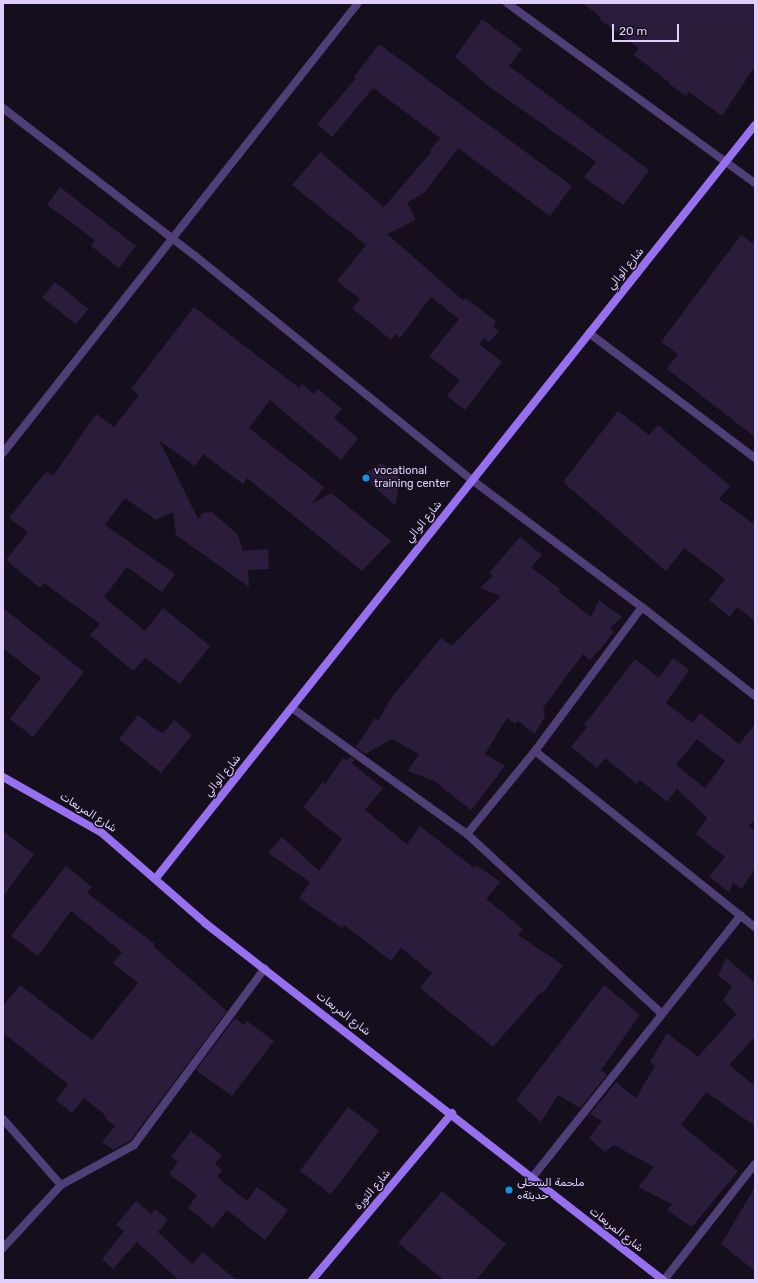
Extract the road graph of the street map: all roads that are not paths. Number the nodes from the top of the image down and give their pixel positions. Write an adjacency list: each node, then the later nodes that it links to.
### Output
1 (358, 3): 7 (street)
2 (507, 3): 5 (street)
3 (3, 108): 7 (street)
4 (755, 125): 5 (main road, شارع الوالي)
5 (726, 161): 6 (street); 8 (main road, شارع الوالي)
6 (755, 183)
7 (174, 239): 9 (street); 11 (street)
8 (589, 333): 10 (street); 11 (main road, شارع الوالي)
9 (3, 453)
10 (755, 458)
11 (472, 480): 12 (street); 14 (main road, شارع الوالي)
12 (642, 607): 13 (street); 15 (street)
13 (755, 696)
14 (292, 708): 17 (street); 18 (main road, شارع الوالي)
15 (535, 751): 17 (street); 19 (street)
16 (3, 777): 18 (main road, شارع المربعات)
17 (467, 834): 22 (street)
18 (156, 878): 21 (main road, شارع المربعات)
19 (741, 916): 20 (street); 22 (street)
20 (755, 927)
21 (265, 968): 23 (main road, شارع المربعات); 27 (street)
22 (661, 1013): 26 (street)
23 (452, 1113): 26 (main road, شارع المربعات); 29 (main road, شارع الثورة)
24 (3, 1119): 27 (street)
25 (755, 1164): 30 (street)
26 (531, 1179): 30 (main road, شارع المربعات)
27 (61, 1185): 28 (street)
28 (3, 1248)
29 (312, 1280)
30 (663, 1280)

